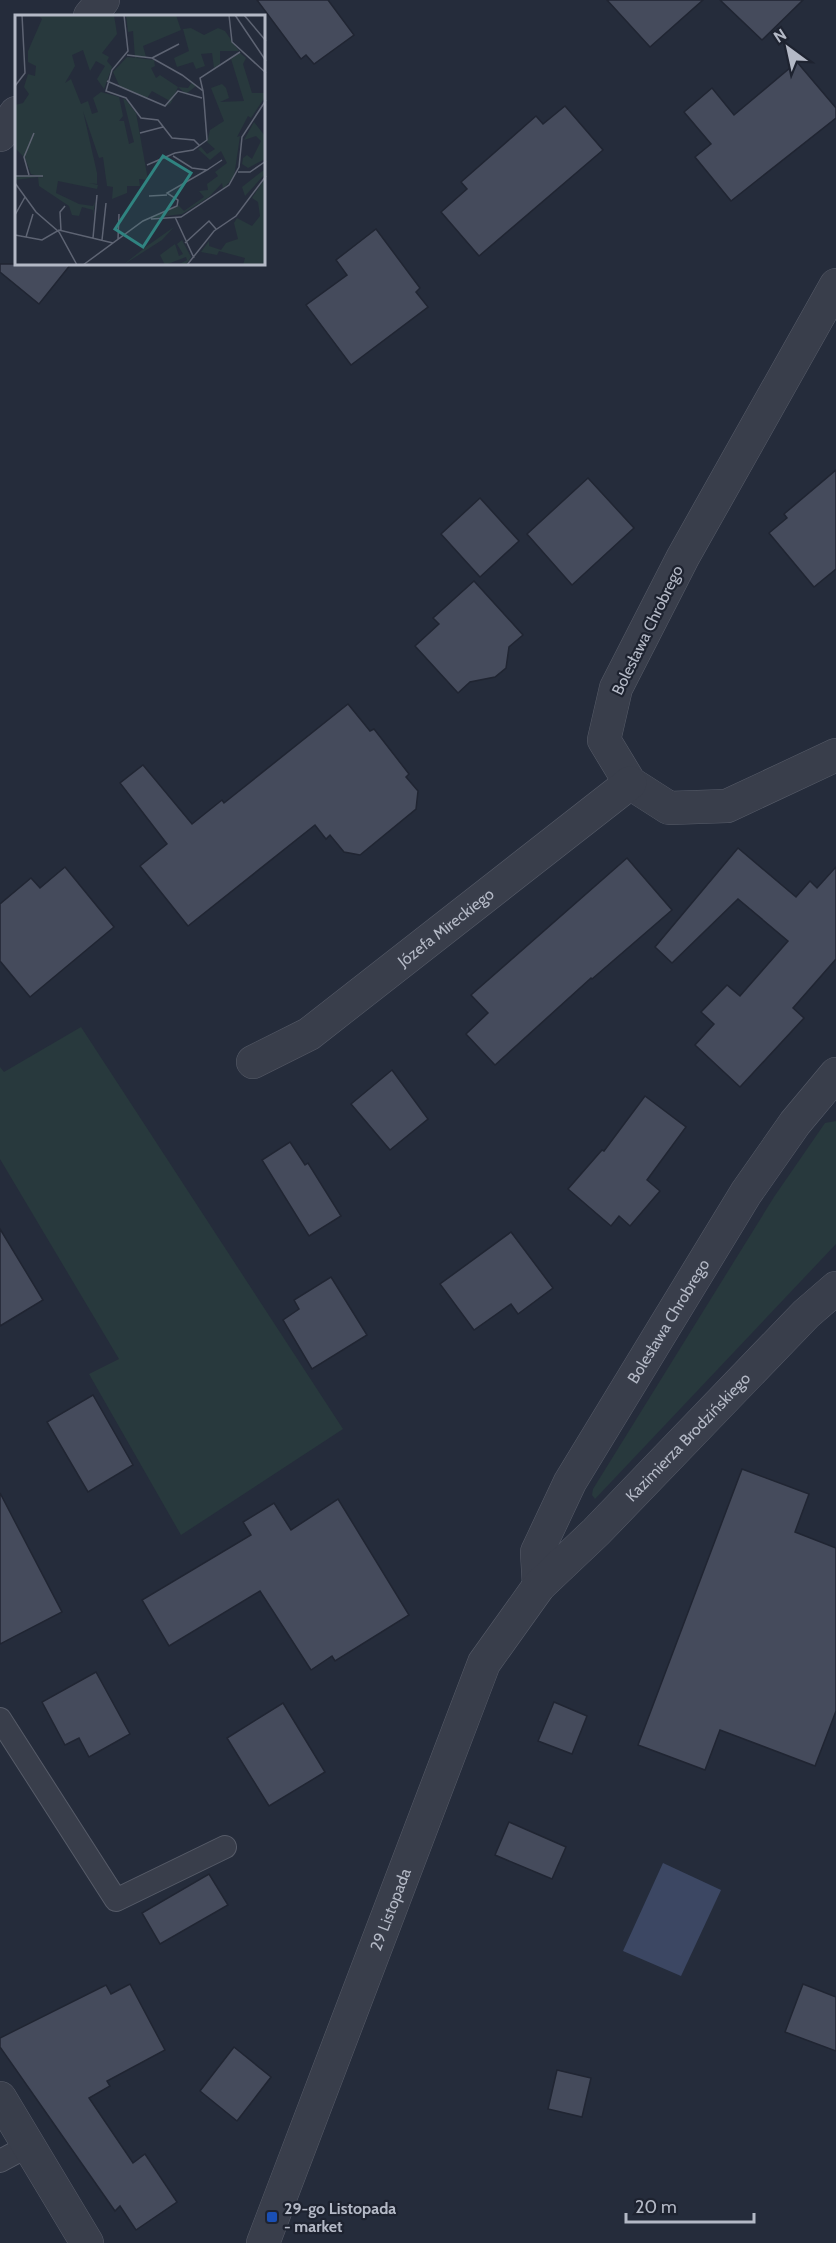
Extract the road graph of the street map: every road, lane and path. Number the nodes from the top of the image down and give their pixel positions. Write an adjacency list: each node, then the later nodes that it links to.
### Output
1 (103, 0): 2 (street)
2 (91, 15)
3 (15, 114): 4 (street)
4 (0, 135)
5 (836, 285): 7 (street, Bolesława Chrobrego)
6 (836, 755): 7 (street, Bolesława Chrobrego)
7 (630, 783): 8 (street, Józefa Mireckiego)
8 (253, 1062)
9 (836, 1074): 11 (street, Bolesława Chrobrego)
10 (836, 1288): 11 (street, Kazimierza Brodzińskiego)
11 (539, 1586): 18 (street, 29 Listopada)
12 (0, 1719): 13 (lane)
13 (225, 1846)
14 (0, 2098): 15 (street)
15 (28, 2146): 16 (lane); 17 (street)
16 (0, 2162)
17 (87, 2243)
18 (263, 2243)

